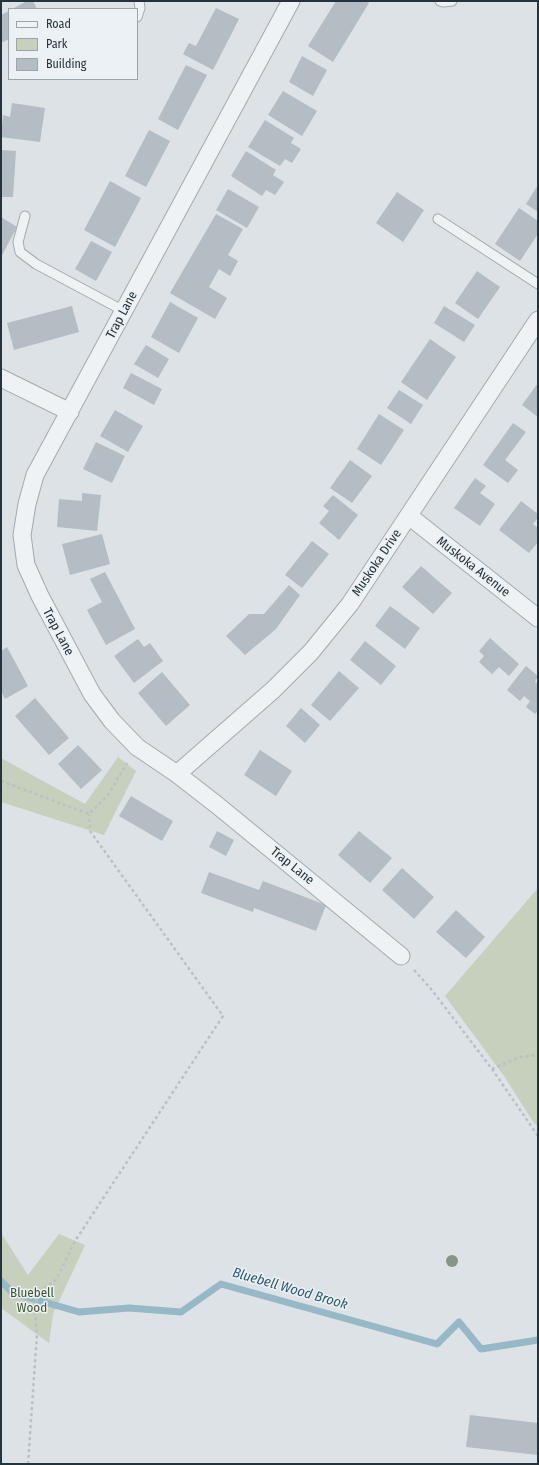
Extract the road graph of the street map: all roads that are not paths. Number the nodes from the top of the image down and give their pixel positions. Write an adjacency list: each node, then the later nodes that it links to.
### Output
1 (139, 1): 5 (lane)
2 (291, 1): 9 (street, Trap Lane)
3 (440, 1): 4 (lane)
4 (452, 1)
5 (138, 14)
6 (25, 216): 9 (lane)
7 (438, 219): 8 (lane)
8 (538, 284)
9 (124, 311): 12 (street, Trap Lane)
10 (538, 320): 13 (street, Muskoka Drive)
11 (1, 378): 12 (street)
12 (70, 412): 15 (street, Trap Lane)
13 (409, 516): 14 (street, Muskoka Avenue); 15 (street, Muskoka Drive)
14 (538, 618)
15 (177, 774): 16 (street, Trap Lane)
16 (402, 956)

